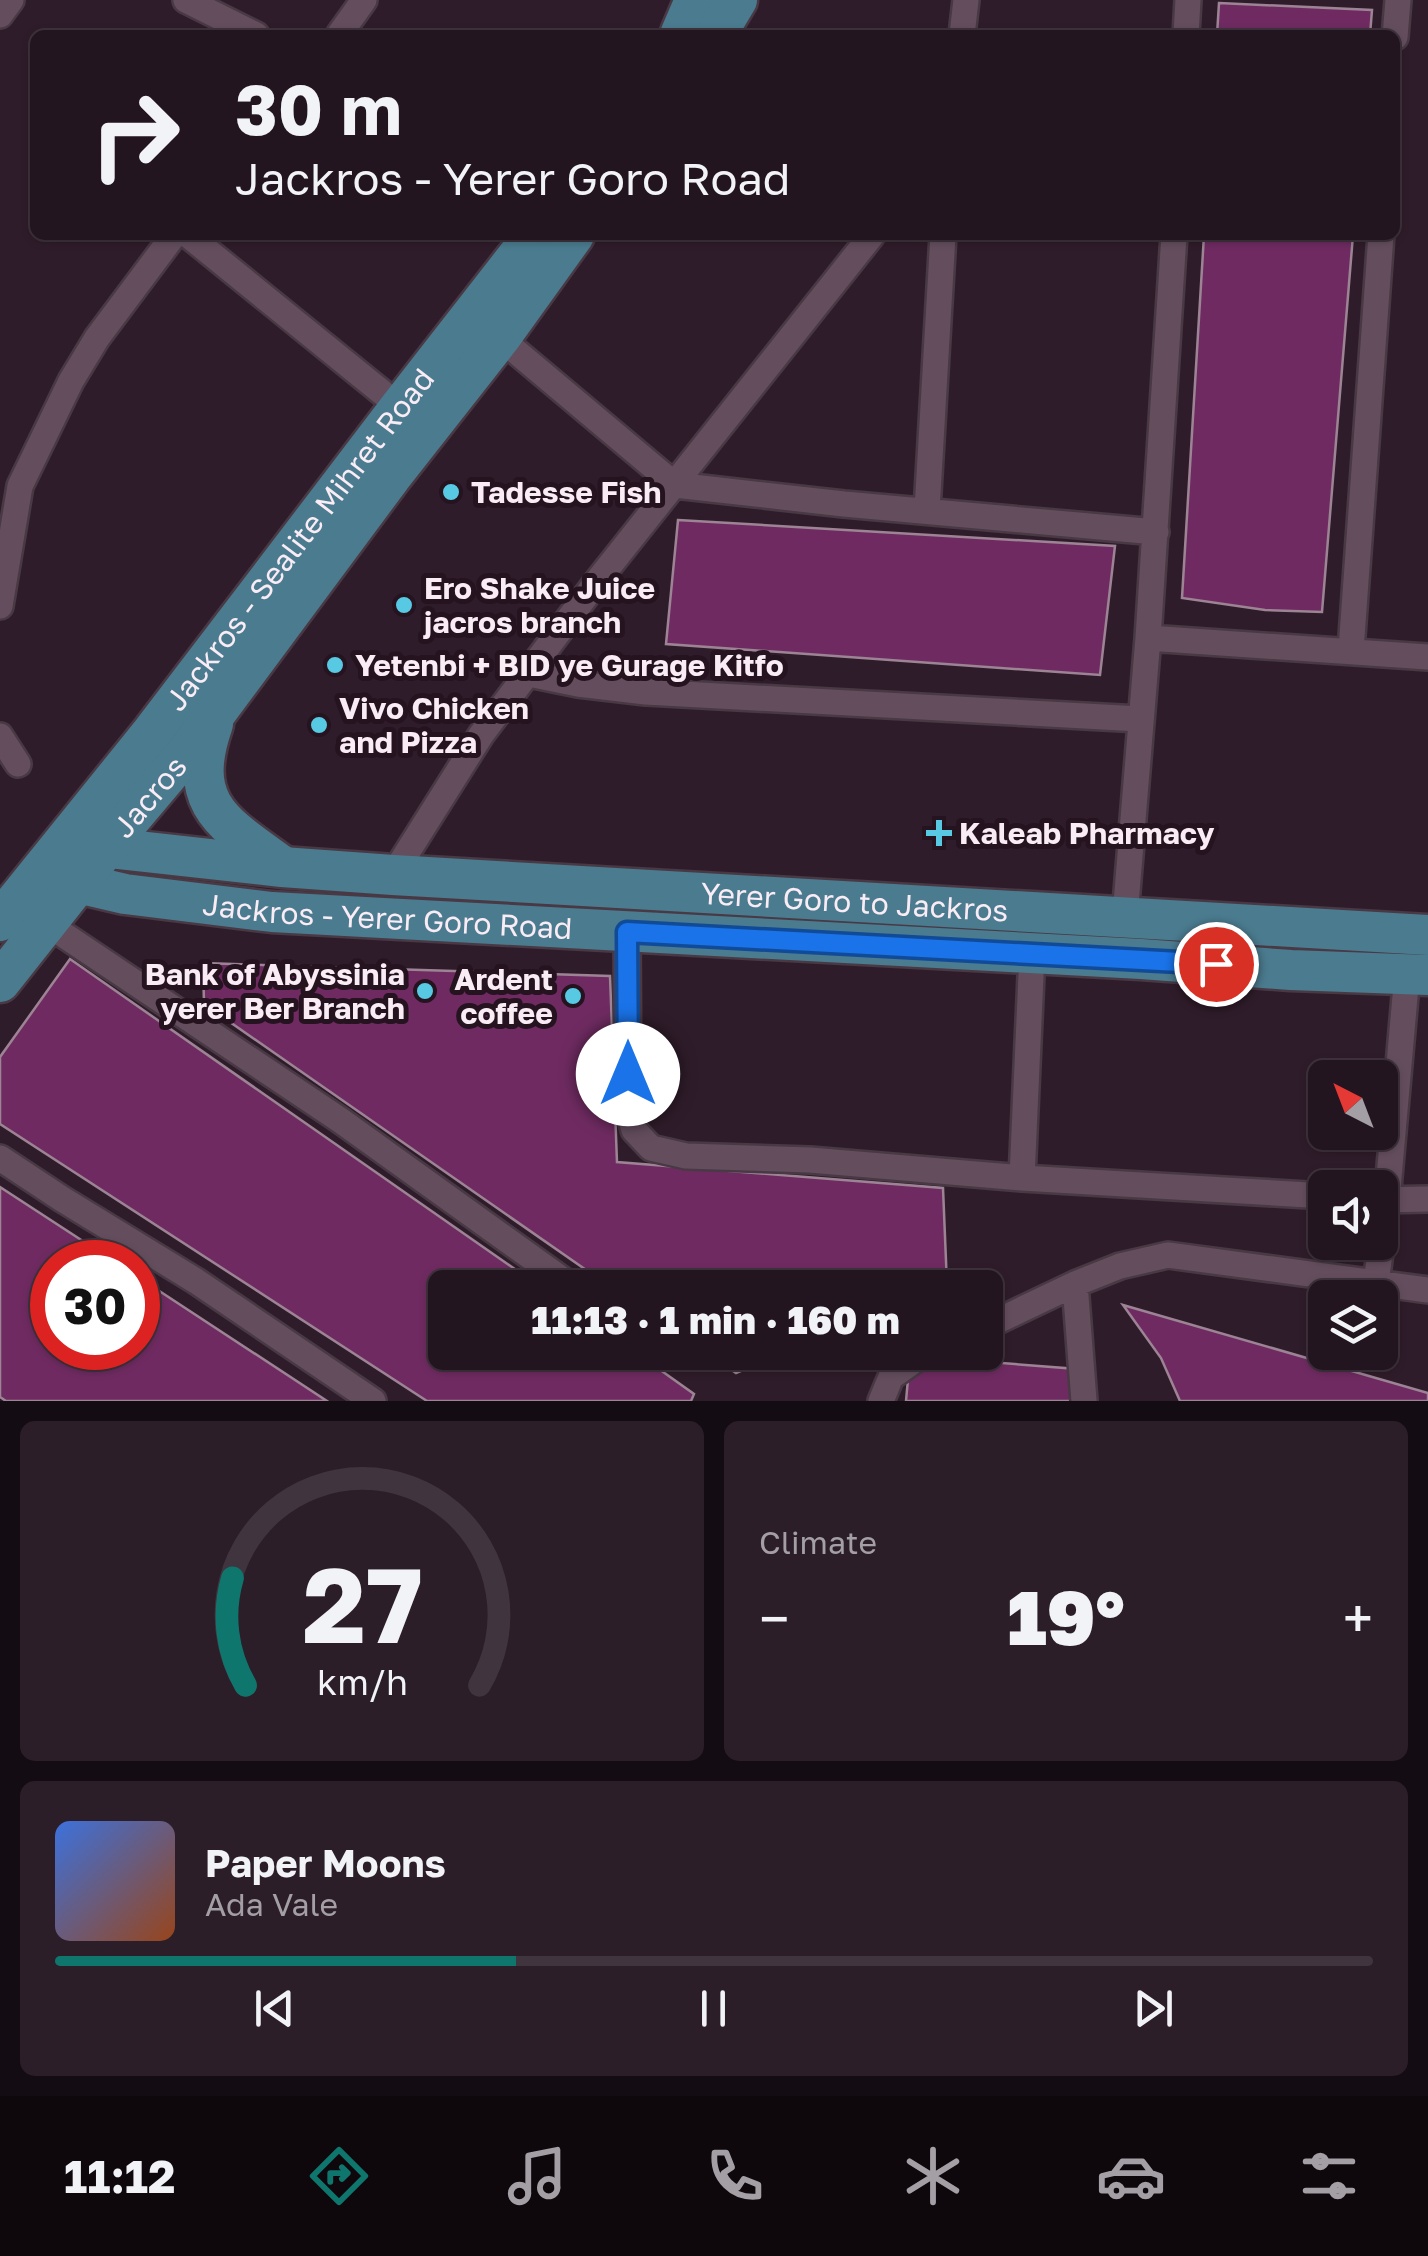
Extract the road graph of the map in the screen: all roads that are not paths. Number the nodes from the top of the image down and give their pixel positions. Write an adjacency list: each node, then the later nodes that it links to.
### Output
1 (11, 0): 9 (street)
2 (186, 0): 10 (street)
3 (364, 0): 11 (street)
4 (694, 0): 12 (main road)
5 (737, 0): 13 (main road)
6 (966, 0): 14 (street)
7 (1188, 0): 15 (street)
8 (1398, 0): 16 (street)
9 (0, 15)
10 (246, 30)
11 (343, 30)
12 (682, 30)
13 (719, 30)
14 (963, 30)
15 (1186, 30)
16 (1396, 30)
17 (170, 240): 27 (street)
18 (194, 240): 26 (street)
19 (530, 240): 26 (main road, Jackros - Sealite Mihret Road)
20 (570, 240): 25 (main road, Jacros)
21 (868, 240): 28 (street)
22 (943, 240): 29 (street)
23 (1174, 240): 30 (street)
24 (1381, 240): 33 (street)
25 (500, 338): 28 (street); 36 (main road, Jacros)
26 (400, 407): 40 (main road, Jackros - Sealite Mihret Road)
27 (10, 480): 31 (street)
28 (676, 484): 29 (street); 35 (street)
29 (927, 510): 30 (street)
30 (1156, 532): 32 (street)
31 (0, 606)
32 (1148, 638): 33 (street); 37 (street)
33 (1351, 650): 34 (street)
34 (1428, 658)
35 (529, 674): 37 (street); 43 (street)
36 (220, 706): 41 (main road, Jacros); 42 (main road)
37 (1140, 719): 45 (street)
38 (0, 736): 39 (street)
39 (18, 764)
40 (64, 843): 41 (main road, Yerer Goro to Jackros); 44 (main road, Jacros)
41 (106, 848): 42 (main road, Yerer Goro to Jackros); 44 (main road, Jacros)
42 (282, 866): 43 (main road, Yerer Goro to Jackros)
43 (394, 875): 45 (main road, Yerer Goro to Jackros)
44 (58, 879): 46 (main road, Jacros); 47 (main road, Jacros); 48 (main road, Jackros - Yerer Goro Road)
45 (1125, 916): 49 (main road, Yerer Goro to Jackros)
46 (0, 922)
47 (46, 923): 52 (main road, Jacros); 59 (street)
48 (627, 932): 50 (main road, Jackros - Yerer Goro Road); 55 (street)
49 (1428, 935)
50 (1032, 953): 51 (main road, Jackros - Yerer Goro Road); 55 (street)
51 (1418, 974): 54 (street)
52 (0, 982)
53 (0, 1158): 66 (street)
54 (1389, 1170)
55 (1022, 1178): 56 (street)
56 (1308, 1195)
57 (1428, 1199): 58 (street)
58 (1398, 1200)
59 (549, 1270)
60 (1361, 1280): 61 (street)
61 (1075, 1284): 64 (street); 68 (street)
62 (1398, 1285): 63 (street)
63 (1428, 1290)
64 (1003, 1318)
65 (901, 1370): 67 (street)
66 (373, 1401)
67 (882, 1401)
68 (1084, 1401)

